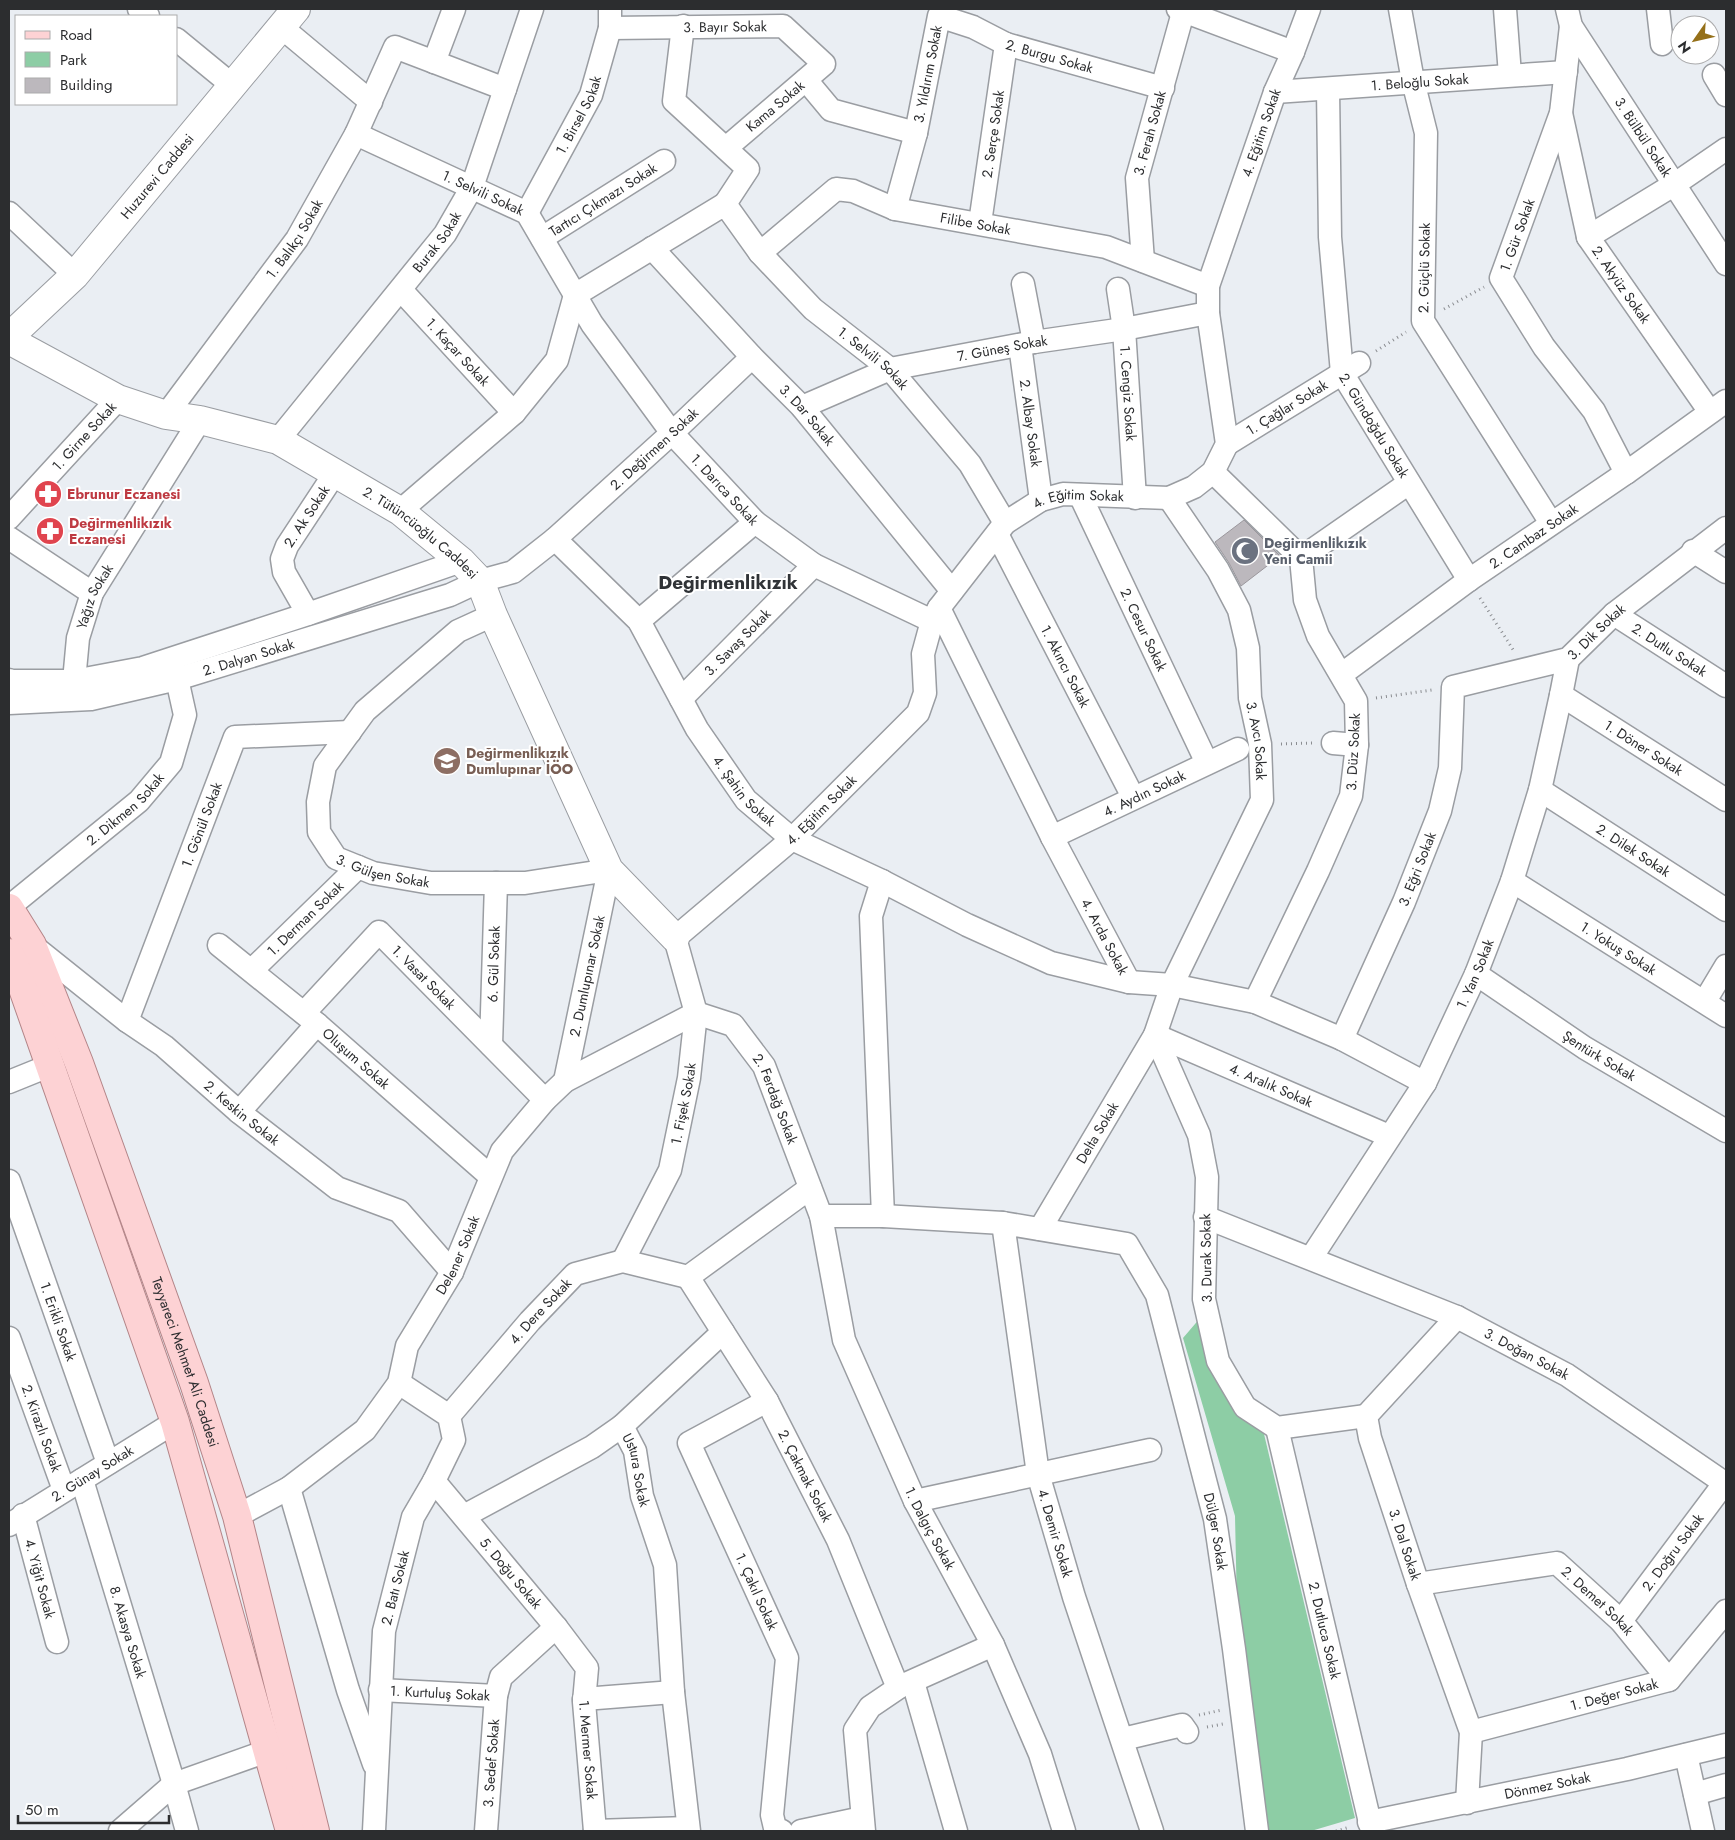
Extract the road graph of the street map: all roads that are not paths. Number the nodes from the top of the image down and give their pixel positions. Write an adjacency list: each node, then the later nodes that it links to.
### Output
1 (454, 9): 18 (street)
2 (532, 9): 28 (street, Burak Sokak)
3 (1182, 9): 17 (street); 26 (street, 3. Ferah Sokak)
4 (1309, 9): 17 (street, 4. Eğitim Sokak)
5 (1400, 9): 24 (street, 2. Güçlü Sokak)
6 (1505, 9): 21 (street)
7 (1663, 9): 16 (street)
8 (939, 16): 12 (street, 2. Burgu Sokak); 33 (street, 3. Yıldırım Sokak)
9 (1569, 17): 20 (street, 1. Gür Sokak); 38 (street, 3. Bülbül Sokak)
10 (288, 18): 25 (street, Huzurevi Caddesi); 31 (street)
11 (610, 18): 13 (street, 3. Bayır Sokak); 43 (street, 1. Birsel Sokak)
12 (977, 18): 15 (street, 2. Burgu Sokak)
13 (683, 26): 19 (street, 3. Bayır Sokak); 35 (street)
14 (178, 41): 25 (street)
15 (1006, 44): 26 (street, 2. Burgu Sokak); 44 (street, 2. Serçe Sokak)
16 (1662, 44)
17 (1293, 52): 29 (street, 4. Eğitim Sokak)
18 (434, 62): 28 (street); 31 (street, 1. Balıkçı Sokak)
19 (824, 64): 23 (street, Kama Sokak)
20 (1566, 72): 21 (street, 1. Beloğlu Sokak); 32 (street, 1. Gür Sokak)
21 (1510, 75): 24 (street, 1. Beloğlu Sokak)
22 (1714, 75): 30 (street)
23 (806, 80): 33 (street, 3. Yıldırım Sokak); 35 (street, Kama Sokak)
24 (1413, 81): 27 (street, 1. Beloğlu Sokak); 84 (street, 2. Güçlü Sokak)
25 (232, 85): 51 (street, Huzurevi Caddesi)
26 (1163, 88): 49 (street, 3. Ferah Sokak)
27 (1328, 88): 29 (street, 1. Beloğlu Sokak); 63 (street, 2. Gündoğdu Sokak)
28 (505, 89): 39 (street, Burak Sokak)
29 (1275, 92): 53 (street, 4. Eğitim Sokak)
30 (1726, 95)
31 (370, 102): 34 (street, 1. Balıkçı Sokak)
32 (1561, 113): 45 (street, 2. Akyüz Sokak); 75 (street, 1. Gür Sokak)
33 (916, 133): 41 (street, 3. Yıldırım Sokak)
34 (356, 134): 39 (street, 1. Selvili Sokak); 68 (street, 1. Balıkçı Sokak)
35 (726, 148): 40 (street)
36 (1726, 149): 38 (street)
37 (664, 161): 46 (street, Tartıcı Çıkmazı Sokak)
38 (1675, 184): 45 (street); 50 (street, 3. Bülbül Sokak)
39 (472, 187): 43 (street, 1. Selvili Sokak); 55 (street, Burak Sokak)
40 (725, 204): 47 (street); 48 (street, 1. Selvili Sokak)
41 (895, 208): 44 (street, Filibe Sokak); 48 (street, Filibe Sokak)
42 (9, 213): 51 (street)
43 (528, 213): 46 (street, 1. Selvili Sokak)
44 (980, 223): 49 (street, Filibe Sokak)
45 (1588, 237): 65 (street, 2. Akyüz Sokak)
46 (542, 238): 56 (street, 1. Selvili Sokak)
47 (652, 248): 56 (street); 61 (street, 3. Dar Sokak)
48 (760, 253): 62 (street, 1. Selvili Sokak)
49 (1143, 261): 53 (street, Filibe Sokak)
50 (1726, 264)
51 (75, 275): 59 (street, Huzurevi Caddesi)
52 (1022, 284): 60 (street, 2. Albay Sokak)
53 (1208, 286): 57 (street, 4. Eğitim Sokak)
54 (1118, 289): 58 (street, 1. Cengiz Sokak)
55 (401, 290): 67 (street, 1. Kaçar Sokak); 71 (street, Burak Sokak)
56 (575, 295): 67 (street); 70 (street, 1. Darıca Sokak)
57 (1208, 313): 58 (street, 7. Güneş Sokak); 72 (street, 4. Eğitim Sokak)
58 (1124, 329): 60 (street, 7. Güneş Sokak); 78 (street, 1. Cengiz Sokak)
59 (9, 338): 64 (street, 2. Tütüncüoğlu Caddesi)
60 (1027, 343): 62 (street, 7. Güneş Sokak); 80 (street, 2. Albay Sokak)
61 (752, 357): 66 (street, 3. Dar Sokak); 70 (street, 2. Değirmen Sokak)
62 (890, 368): 66 (street, 7. Güneş Sokak); 86 (street, 1. Selvili Sokak)
63 (1350, 368): 72 (street, 1. Çağlar Sokak); 76 (street, 2. Gündoğdu Sokak)
64 (118, 399): 68 (street, 2. Tütüncüoğlu Caddesi); 82 (street, 1. Girne Sokak)
65 (1718, 406): 75 (street, 2. Cambaz Sokak)
66 (802, 407): 97 (street, 3. Dar Sokak)
67 (514, 413): 81 (street)
68 (166, 415): 69 (street, 2. Tütüncüoğlu Caddesi)
69 (200, 420): 71 (street, 2. Tütüncüoğlu Caddesi); 96 (street, Yağız Sokak)
70 (672, 434): 83 (street, 1. Darıca Sokak); 88 (street, 2. Değirmen Sokak)
71 (278, 440): 74 (street, 2. Tütüncüoğlu Caddesi)
72 (1226, 444): 73 (street, 4. Eğitim Sokak)
73 (1213, 472): 79 (street, 4. Eğitim Sokak); 90 (street)
74 (335, 473): 81 (street, 2. Tütüncüoğlu Caddesi); 98 (street, 2. Ak Sokak)
75 (1626, 473): 84 (street, 2. Cambaz Sokak)
76 (1409, 483): 90 (street); 94 (street, 2. Gündoğdu Sokak)
77 (1080, 495): 78 (street, 4. Eğitim Sokak); 80 (street, 4. Eğitim Sokak); 116 (street, 2. Cesur Sokak)
78 (1136, 498): 79 (street, 4. Eğitim Sokak)
79 (1169, 498): 136 (street, 3. Avcı Sokak)
80 (1041, 500): 86 (street, 4. Eğitim Sokak)
81 (400, 511): 91 (street, 2. Tütüncüoğlu Caddesi)
82 (9, 518)
83 (755, 522): 92 (street, 1. Darıca Sokak); 101 (street)
84 (1551, 523): 94 (street, 2. Cambaz Sokak)
85 (1726, 528): 89 (street, 3. Dik Sokak)
86 (1001, 529): 97 (street, 4. Eğitim Sokak); 118 (street, 1. Akıncı Sokak)
87 (9, 538): 96 (street)
88 (555, 538): 95 (street); 101 (street, 4. Şahin Sokak)
89 (1693, 552): 93 (street); 99 (street, 3. Dik Sokak)
90 (1302, 558): 103 (street, 3. Düz Sokak)
91 (461, 561): 95 (street, 2. Tütüncüoğlu Caddesi); 98 (street, 2. Dalyan Sokak)
92 (814, 565): 97 (street, 1. Darıca Sokak); 110 (street, 3. Savaş Sokak)
93 (1726, 572)
94 (1468, 580): 103 (street, 2. Cambaz Sokak)
95 (480, 581): 100 (street, 2. Tütüncüoğlu Caddesi); 104 (street, 2. Dalyan Sokak)
96 (92, 593): 106 (street, Yağız Sokak)
97 (941, 607): 120 (street, 4. Arda Sokak); 121 (street, 4. Eğitim Sokak)
98 (308, 614): 106 (street, 2. Dalyan Sokak)
99 (1614, 614): 102 (street, 3. Dik Sokak); 107 (street, 2. Dutlu Sokak)
100 (493, 615): 112 (street, 3. Gülşen Sokak); 123 (street, 2. Tütüncüoğlu Caddesi)
101 (639, 621): 110 (street, 4. Şahin Sokak)
102 (1568, 659): 108 (street, 3. Dik Sokak); 109 (street, 1. Yan Sokak)
103 (1342, 674): 114 (street, 3. Düz Sokak)
104 (178, 679): 111 (street, 2. Dalyan Sokak); 127 (street, 2. Dikmen Sokak)
105 (9, 680): 106 (street, 2. Dalyan Sokak)
106 (74, 681)
107 (1726, 686)
108 (1453, 687): 144 (street, 3. Eğri Sokak)
109 (1562, 695): 117 (street, 1. Yan Sokak); 119 (street, 1. Döner Sokak)
110 (681, 699): 121 (street, 4. Şahin Sokak)
111 (9, 703)
112 (350, 732): 122 (street, 3. Gülşen Sokak); 142 (street, 1. Gönül Sokak)
113 (1333, 743): 114 (street)
114 (1357, 745): 138 (street, 3. Düz Sokak)
115 (1238, 749): 116 (street, 4. Aydın Sokak)
116 (1207, 763): 118 (street, 4. Aydın Sokak)
117 (1540, 790): 125 (street, 1. Yan Sokak); 128 (street, 2. Dilek Sokak)
118 (1133, 797): 120 (street, 4. Aydın Sokak)
119 (1726, 800)
120 (1052, 837): 135 (street, 4. Arda Sokak)
121 (792, 839): 124 (street, 4. Şahin Sokak); 129 (street, 4. Eğitim Sokak)
122 (358, 867): 126 (street, 3. Gülşen Sokak); 133 (street, 1. Derman Sokak)
123 (609, 870): 126 (street, 3. Gülşen Sokak); 129 (street, 2. Tütüncüoğlu Caddesi); 147 (street, 2. Dumlupınar Sokak)
124 (882, 881): 135 (street, 4. Şahin Sokak); 158 (street)
125 (1512, 881): 134 (street, 1. Yan Sokak); 137 (street, 1. Yokuş Sokak)
126 (496, 883): 145 (street, 6. Gül Sokak)
127 (9, 907): 131 (main road, Teyyareci Mehmet Ali Caddesi)
128 (1726, 910)
129 (676, 938): 139 (street, 1. Fişek Sokak)
130 (219, 945): 133 (street, Oluşum Sokak)
131 (16, 957): 142 (street, 2. Keskin Sokak); 146 (main road, Teyyareci Mehmet Ali Caddesi); 184 (main road, Teyyareci Mehmet Ali Caddesi)
132 (1726, 966): 137 (street)
133 (252, 970): 141 (street, Oluşum Sokak)
134 (1476, 974): 149 (street, 1. Yan Sokak); 152 (street, Şentürk Sokak)
135 (1129, 982): 136 (street, 4. Arda Sokak)
136 (1172, 985): 138 (street, 4. Arda Sokak); 143 (street)
137 (1705, 1001): 140 (street, 1. Yokuş Sokak)
138 (1255, 1002): 144 (street, 4. Arda Sokak)
139 (696, 1013): 147 (street, Delener Sokak); 156 (street, 2. Ferdağ Sokak); 163 (street, 1. Fişek Sokak)
140 (1726, 1016)
141 (311, 1019): 145 (street, 1. Vasat Sokak); 151 (street, 1. Vasat Sokak); 154 (street, Oluşum Sokak)
142 (127, 1021): 151 (street, 2. Keskin Sokak)
143 (1155, 1035): 153 (street, 4. Aralık Sokak); 159 (street, 3. Durak Sokak); 161 (street, Delta Sokak)
144 (1342, 1039): 149 (street, 4. Arda Sokak)
145 (491, 1045): 150 (street, 1. Vasat Sokak)
146 (51, 1065): 148 (street); 173 (main road, Teyyareci Mehmet Ali Caddesi)
147 (565, 1081): 150 (street, Delener Sokak)
148 (9, 1082)
149 (1425, 1083): 153 (street, 1. Yan Sokak)
150 (545, 1100): 154 (street, Delener Sokak)
151 (239, 1112): 164 (street, 2. Keskin Sokak)
152 (1726, 1131)
153 (1389, 1136): 162 (street, 1. Yan Sokak)
154 (490, 1176): 164 (street, Delener Sokak)
155 (9, 1180): 177 (street, 1. Erikli Sokak)
156 (810, 1188): 157 (street, 2. Ferdağ Sokak); 165 (street)
157 (821, 1216): 158 (street); 183 (street, 1. Dalgıç Sokak)
158 (883, 1216): 160 (street)
159 (1205, 1217): 162 (street); 175 (street, 3. Durak Sokak)
160 (1003, 1223): 161 (street); 178 (street, 4. Demir Sokak)
161 (1040, 1229): 226 (street, Dülger Sokak)
162 (1311, 1258): 166 (street, 3. Doğan Sokak)
163 (623, 1261): 165 (street, 4. Dere Sokak); 171 (street, 4. Dere Sokak)
164 (452, 1272): 169 (street, Delener Sokak)
165 (688, 1277): 167 (street, 2. Çakmak Sokak)
166 (1458, 1317): 172 (street); 180 (street, 3. Doğan Sokak)
167 (723, 1332): 170 (street, 2. Çakmak Sokak); 174 (street)
168 (9, 1338): 181 (street, 2. Kirazlı Sokak)
169 (399, 1382): 171 (street); 182 (street, Delener Sokak)
170 (768, 1401): 195 (street, 2. Çakmak Sokak); 221 (street, 1. Çakıl Sokak)
171 (449, 1416): 179 (street, 2. Batı Sokak)
172 (1366, 1416): 175 (street); 187 (street, 3. Dal Sokak)
173 (175, 1422): 177 (street, 2. Günay Sokak); 204 (main road, Teyyareci Mehmet Ali Caddesi)
174 (622, 1426): 185 (street, Ustura Sokak); 197 (street, Ustura Sokak)
175 (1277, 1428): 212 (street, 2. Dutluca Sokak)
176 (1150, 1450): 178 (street)
177 (108, 1463): 181 (street, 2. Günay Sokak)
178 (1038, 1474): 183 (street); 202 (street, 4. Demir Sokak)
179 (434, 1481): 185 (street, 5. Doğu Sokak); 196 (street, 2. Batı Sokak)
180 (1726, 1483): 189 (street, 2. Doğru Sokak)
181 (73, 1485): 186 (street, 2. Günay Sokak); 207 (street, 8. Akasya Sokak)
182 (289, 1488): 184 (street, Delener Sokak); 206 (street)
183 (915, 1501): 192 (street, 1. Dalgıç Sokak)
184 (236, 1516): 217 (main road, Teyyareci Mehmet Ali Caddesi)
185 (464, 1516): 190 (street, 5. Doğu Sokak)
186 (16, 1520): 191 (street, 4. Yiğit Sokak)
187 (1418, 1584): 189 (street, 2. Demet Sokak); 201 (street, 3. Dal Sokak)
188 (1726, 1611): 194 (street, 1. Değer Sokak)
189 (1620, 1621): 194 (street, 2. Demet Sokak)
190 (556, 1626): 193 (street, 5. Doğu Sokak); 198 (street, 1. Kurtuluş Sokak)
191 (57, 1642)
192 (994, 1645): 195 (street); 224 (street, 1. Dalgıç Sokak)
193 (587, 1668): 199 (street, 1. Mermer Sokak)
194 (1669, 1680): 201 (street, 1. Değer Sokak)
195 (906, 1685): 211 (street); 223 (street, 2. Çakmak Sokak)
196 (380, 1690): 198 (street, 1. Kurtuluş Sokak); 206 (street, 2. Batı Sokak)
197 (673, 1692): 199 (street); 213 (street, Ustura Sokak)
198 (496, 1696): 219 (street, 3. Sedef Sokak)
199 (584, 1699): 220 (street, 1. Mermer Sokak)
200 (1184, 1725): 202 (street)
201 (1471, 1732): 210 (street, 3. Dal Sokak)
202 (1122, 1739): 225 (street, 4. Demir Sokak)
203 (1726, 1745): 205 (street, Dönmez Sokak)
204 (267, 1751): 207 (street); 216 (main road, Teyyareci Mehmet Ali Caddesi)
205 (1686, 1755): 209 (street); 210 (street, Dönmez Sokak)
206 (378, 1775): 218 (street, 2. Batı Sokak)
207 (174, 1784): 214 (street); 215 (street, 8. Akasya Sokak)
208 (1726, 1785): 209 (street)
209 (1695, 1794): 227 (street)
210 (1467, 1802): 212 (street, Dönmez Sokak)
211 (863, 1825): 222 (street)
212 (1370, 1827)
213 (688, 1829): 220 (street)
214 (120, 1831)
215 (187, 1831)
216 (290, 1831)
217 (315, 1831)
218 (374, 1831)
219 (486, 1831)
220 (595, 1831)
221 (782, 1831)
222 (801, 1831)
223 (956, 1831)
224 (1063, 1831)
225 (1152, 1831)
226 (1257, 1831)
227 (1703, 1831)

